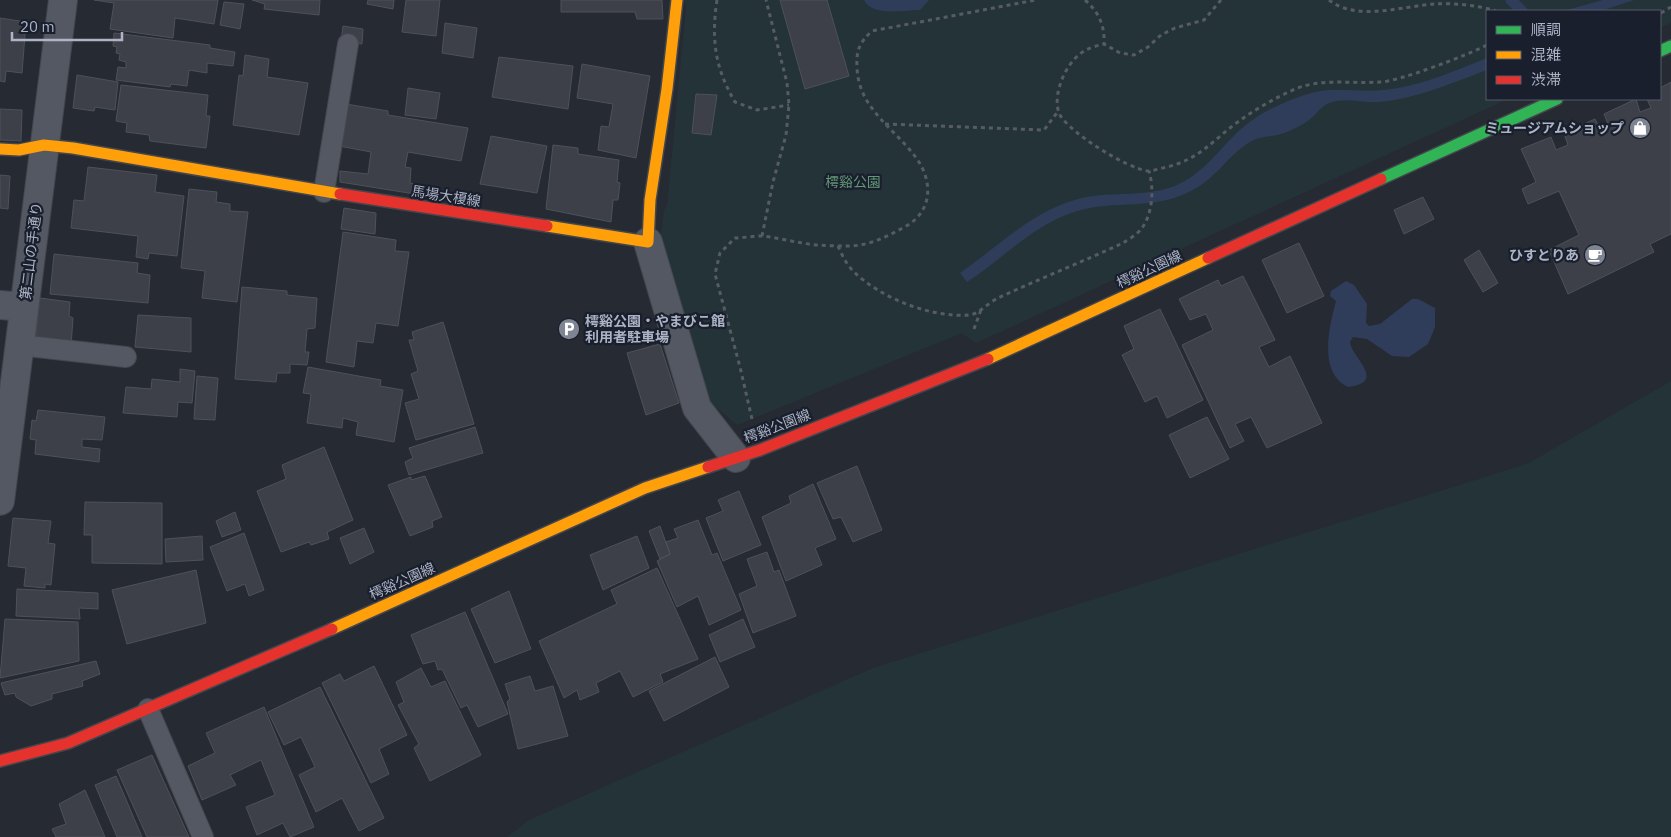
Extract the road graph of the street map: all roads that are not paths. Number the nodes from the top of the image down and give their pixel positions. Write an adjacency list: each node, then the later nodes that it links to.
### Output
1 (63, 0): 5 (street, 第二山の手通り)
2 (677, 0): 8 (main road)
3 (348, 44): 7 (lane)
4 (1555, 100): 12 (main road, 樗谿公園線)
5 (44, 145): 6 (main road, 馬場大榎線); 7 (main road, 馬場大榎線); 9 (street, 第二山の手通り)
6 (0, 149)
7 (324, 192): 8 (main road, 馬場大榎線)
8 (648, 242): 12 (street)
9 (12, 306): 10 (street, 第二山の手通り)
10 (19, 345): 11 (lane); 13 (street, 第二山の手通り)
11 (126, 357)
12 (748, 454): 14 (main road, 樗谿公園線)
13 (0, 501)
14 (148, 708): 15 (main road, 樗谿公園線); 16 (lane)
15 (0, 761)
16 (203, 837)

